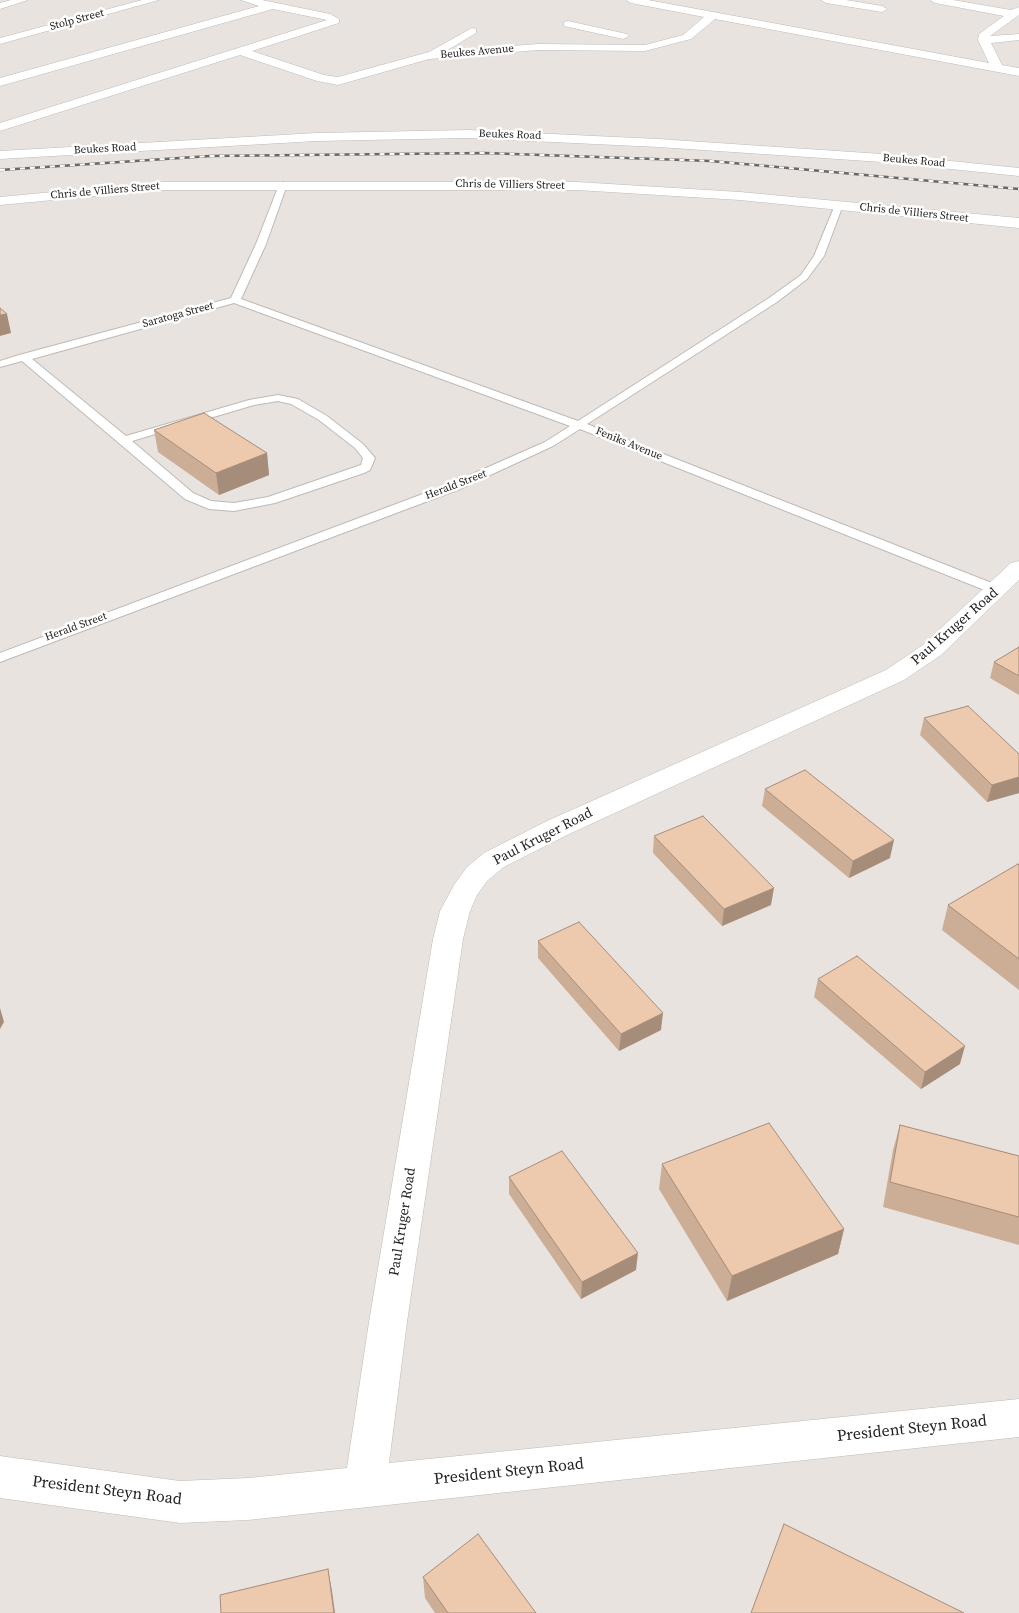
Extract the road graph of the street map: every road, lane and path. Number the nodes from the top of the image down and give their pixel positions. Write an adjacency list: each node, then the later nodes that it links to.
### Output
1 (23, 0): 9 (street)
2 (154, 0): 18 (street, Stolp Street)
3 (246, 0): 8 (street)
4 (631, 0): 10 (street)
5 (695, 0): 10 (street)
6 (826, 0): 11 (street)
7 (935, 0): 12 (street)
8 (272, 5): 20 (street); 24 (street)
9 (0, 6)
10 (675, 8): 13 (street)
11 (882, 9)
12 (1016, 12): 17 (street)
13 (713, 15): 19 (street, Beukes Avenue); 22 (street)
14 (568, 24): 19 (street)
15 (472, 31): 21 (street)
16 (1019, 37): 17 (street)
17 (984, 40): 22 (street)
18 (0, 41)
19 (663, 44): 21 (street, Beukes Avenue)
20 (240, 52): 21 (street, Beukes Avenue); 28 (street)
21 (428, 56)
22 (998, 68): 23 (street)
23 (1019, 72)
24 (17, 78): 25 (street); 26 (street)
25 (0, 82)
26 (43, 85)
27 (70, 93): 28 (street)
28 (88, 98): 29 (street)
29 (0, 127)
30 (0, 155): 31 (street, Beukes Road)
31 (1019, 172)
32 (283, 185): 33 (street, Chris de Villiers Street); 34 (street, Chris de Villiers Street); 36 (lane)
33 (0, 201)
34 (839, 205): 35 (street, Chris de Villiers Street); 39 (lane, Herald Street)
35 (1019, 223)
36 (235, 300): 37 (lane, Saratoga Street); 39 (lane, Feniks Avenue)
37 (22, 357): 38 (lane, Saratoga Street); 40 (lane)
38 (0, 364)
39 (579, 424): 42 (lane, Feniks Avenue); 43 (lane, Herald Street)
40 (124, 440): 40 (lane)
41 (1019, 568): 42 (street, Paul Kruger Road)
42 (1008, 594): 46 (street, Paul Kruger Road)
43 (0, 658)
44 (1019, 1418): 46 (street, President Steyn Road)
45 (0, 1477): 46 (street, President Steyn Road)
46 (365, 1487)

